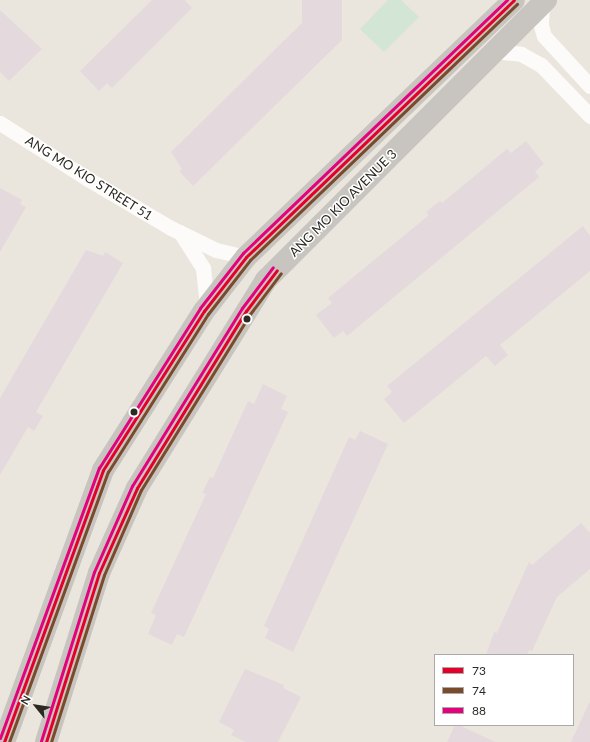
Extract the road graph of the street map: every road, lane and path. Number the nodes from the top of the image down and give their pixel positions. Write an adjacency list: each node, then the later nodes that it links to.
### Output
1 (514, 0): 8 (main road)
2 (544, 2): 3 (main road, ANG MO KIO AVENUE 3); 4 (street)
3 (494, 51): 5 (street); 11 (main road, ANG MO KIO AVENUE 3)
4 (590, 86)
5 (590, 116)
6 (0, 123): 7 (street, ANG MO KIO STREET 51)
7 (179, 232): 8 (street, ANG MO KIO STREET 51); 9 (street, ANG MO KIO STREET 51)
8 (246, 257): 9 (main road)
9 (207, 306): 10 (main road)
10 (4, 742)
11 (46, 742)

